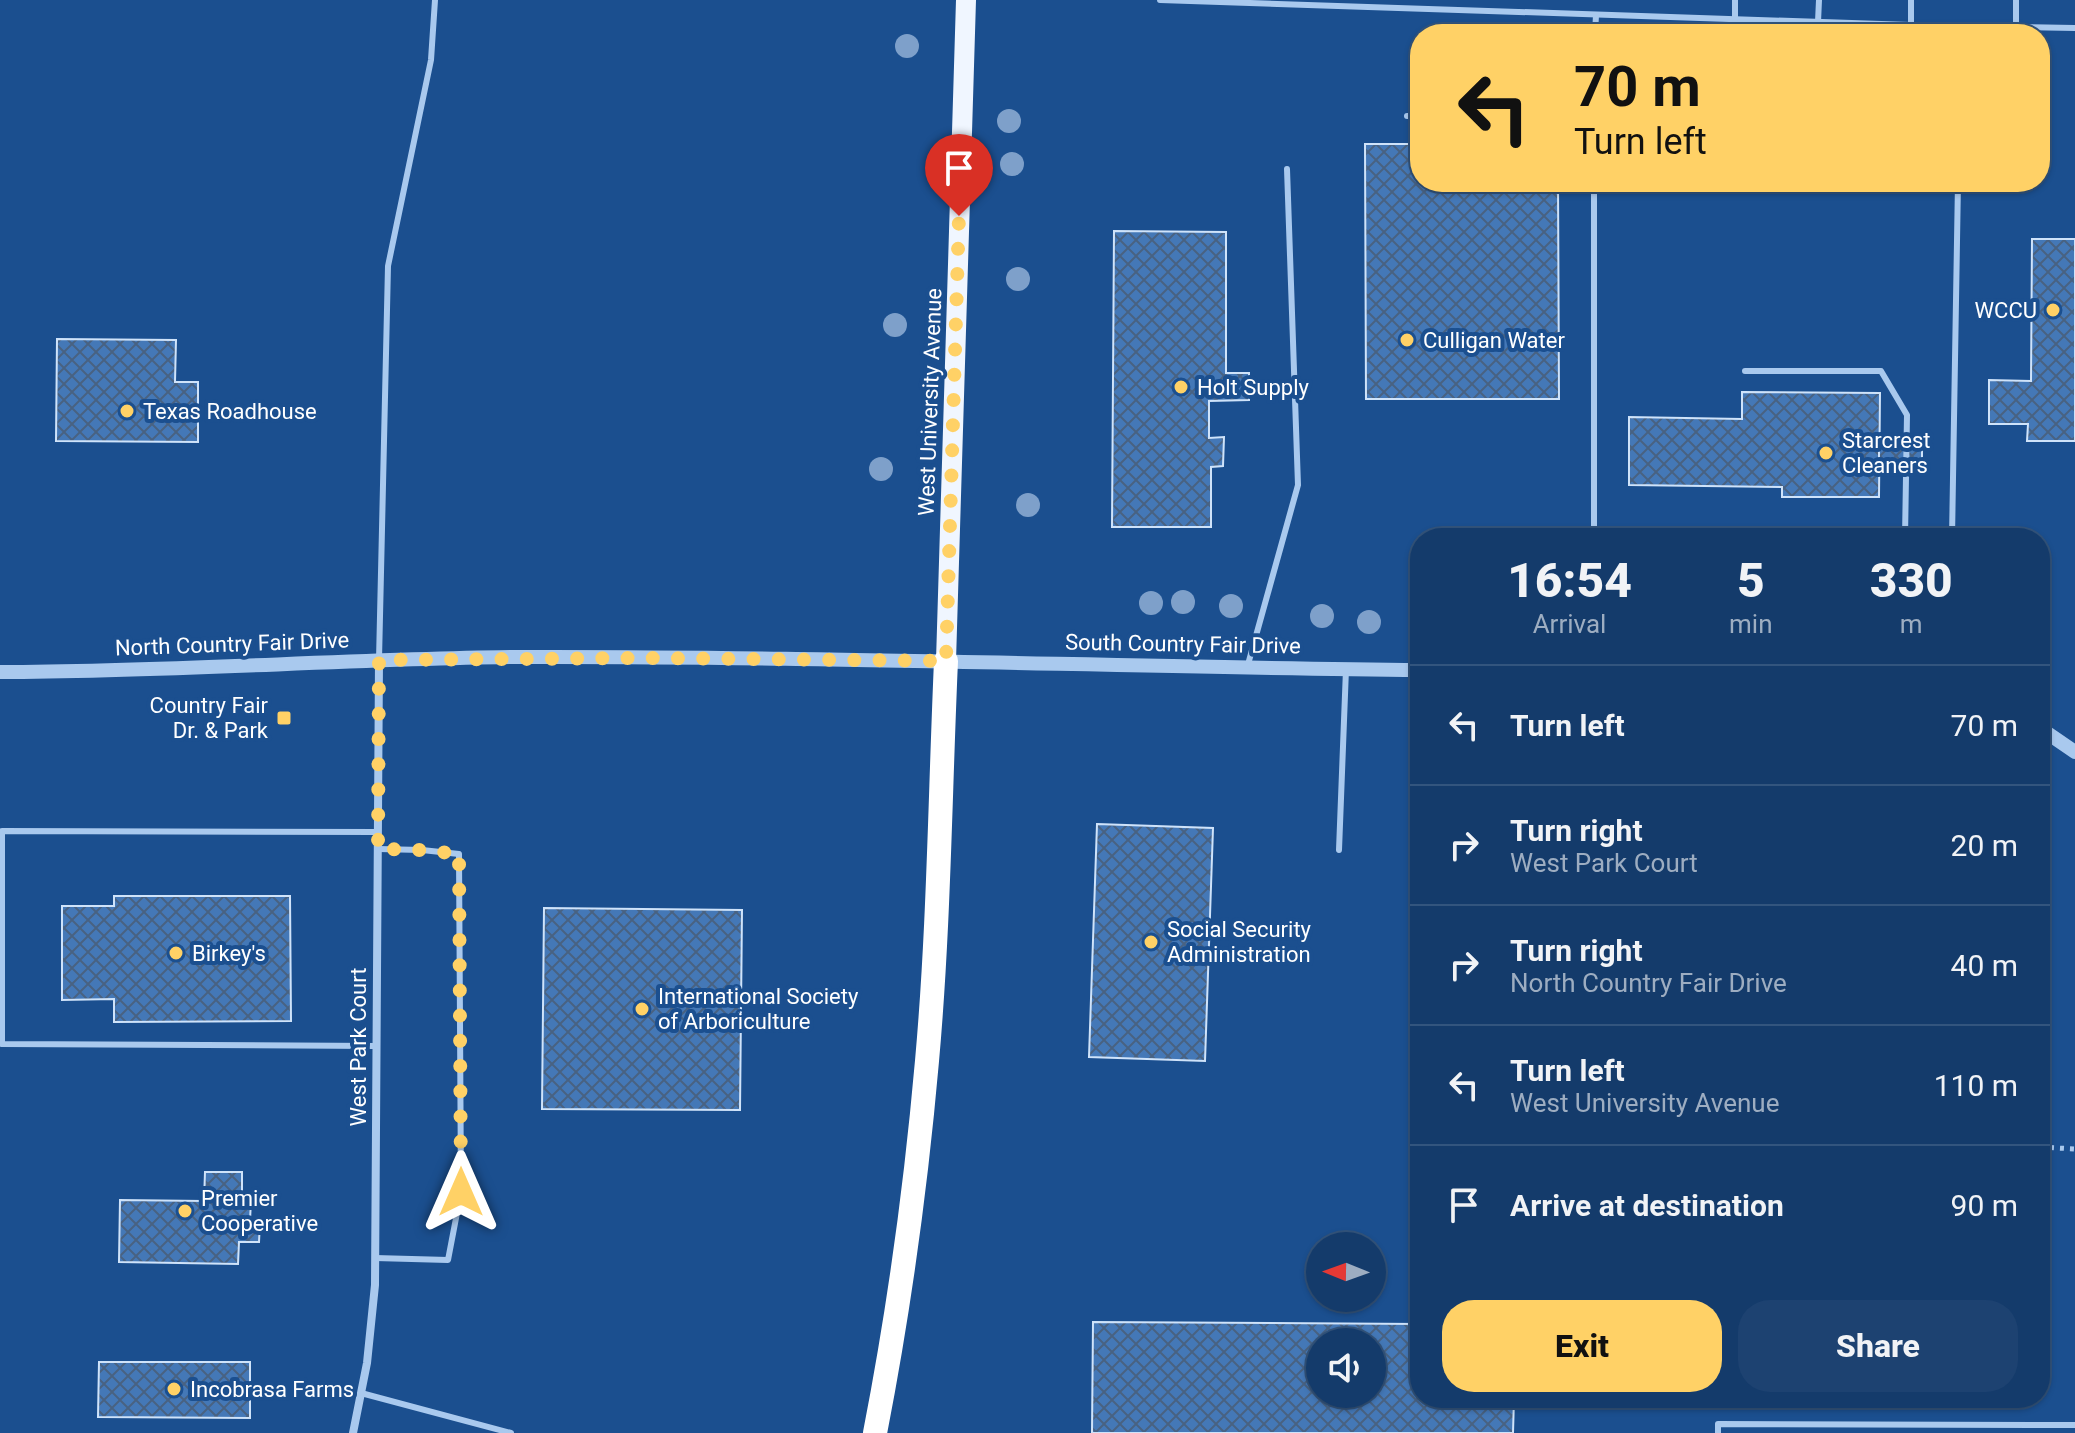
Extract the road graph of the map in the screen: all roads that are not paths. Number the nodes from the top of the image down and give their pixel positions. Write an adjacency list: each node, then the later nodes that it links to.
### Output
1 (435, 0): 25 (lane)
2 (966, 0): 26 (main road, West University Avenue)
3 (1160, 0): 8 (lane)
4 (1735, 0): 10 (lane)
5 (1819, 0): 11 (lane)
6 (1911, 0): 14 (lane)
7 (2016, 0): 15 (lane)
8 (1254, 2): 9 (lane)
9 (1596, 15): 10 (lane); 12 (lane)
10 (1735, 19): 11 (lane)
11 (1818, 22): 13 (lane)
12 (1596, 24)
13 (1880, 24)
14 (1911, 24)
15 (2016, 24)
16 (2050, 28): 17 (lane)
17 (2075, 28)
18 (1287, 169): 27 (lane)
19 (1594, 192): 22 (lane)
20 (1958, 192): 24 (lane)
21 (1745, 371): 23 (lane)
22 (1594, 528)
23 (1905, 528)
24 (1952, 528)
25 (379, 660): 26 (street, North Country Fair Drive); 30 (street, North Country Fair Drive); 33 (street, West Park Court)
26 (946, 661): 27 (street, South Country Fair Drive); 42 (highway)
27 (1247, 668): 28 (street, South Country Fair Drive)
28 (1346, 669): 29 (street, South Country Fair Drive); 35 (lane)
29 (1410, 670)
30 (0, 672)
31 (2050, 735): 32 (street)
32 (2075, 752)
33 (378, 832): 34 (street, West Park Court); 36 (lane)
34 (378, 849): 36 (street, West Park Court); 37 (lane)
35 (1339, 850)
36 (376, 1046): 37 (street, West Park Court)
37 (375, 1258): 38 (street, West Park Court)
38 (361, 1393): 40 (street, West Park Court); 41 (lane)
39 (2075, 1425): 43 (lane)
40 (353, 1433)
41 (511, 1433)
42 (875, 1433)
43 (1718, 1433)

